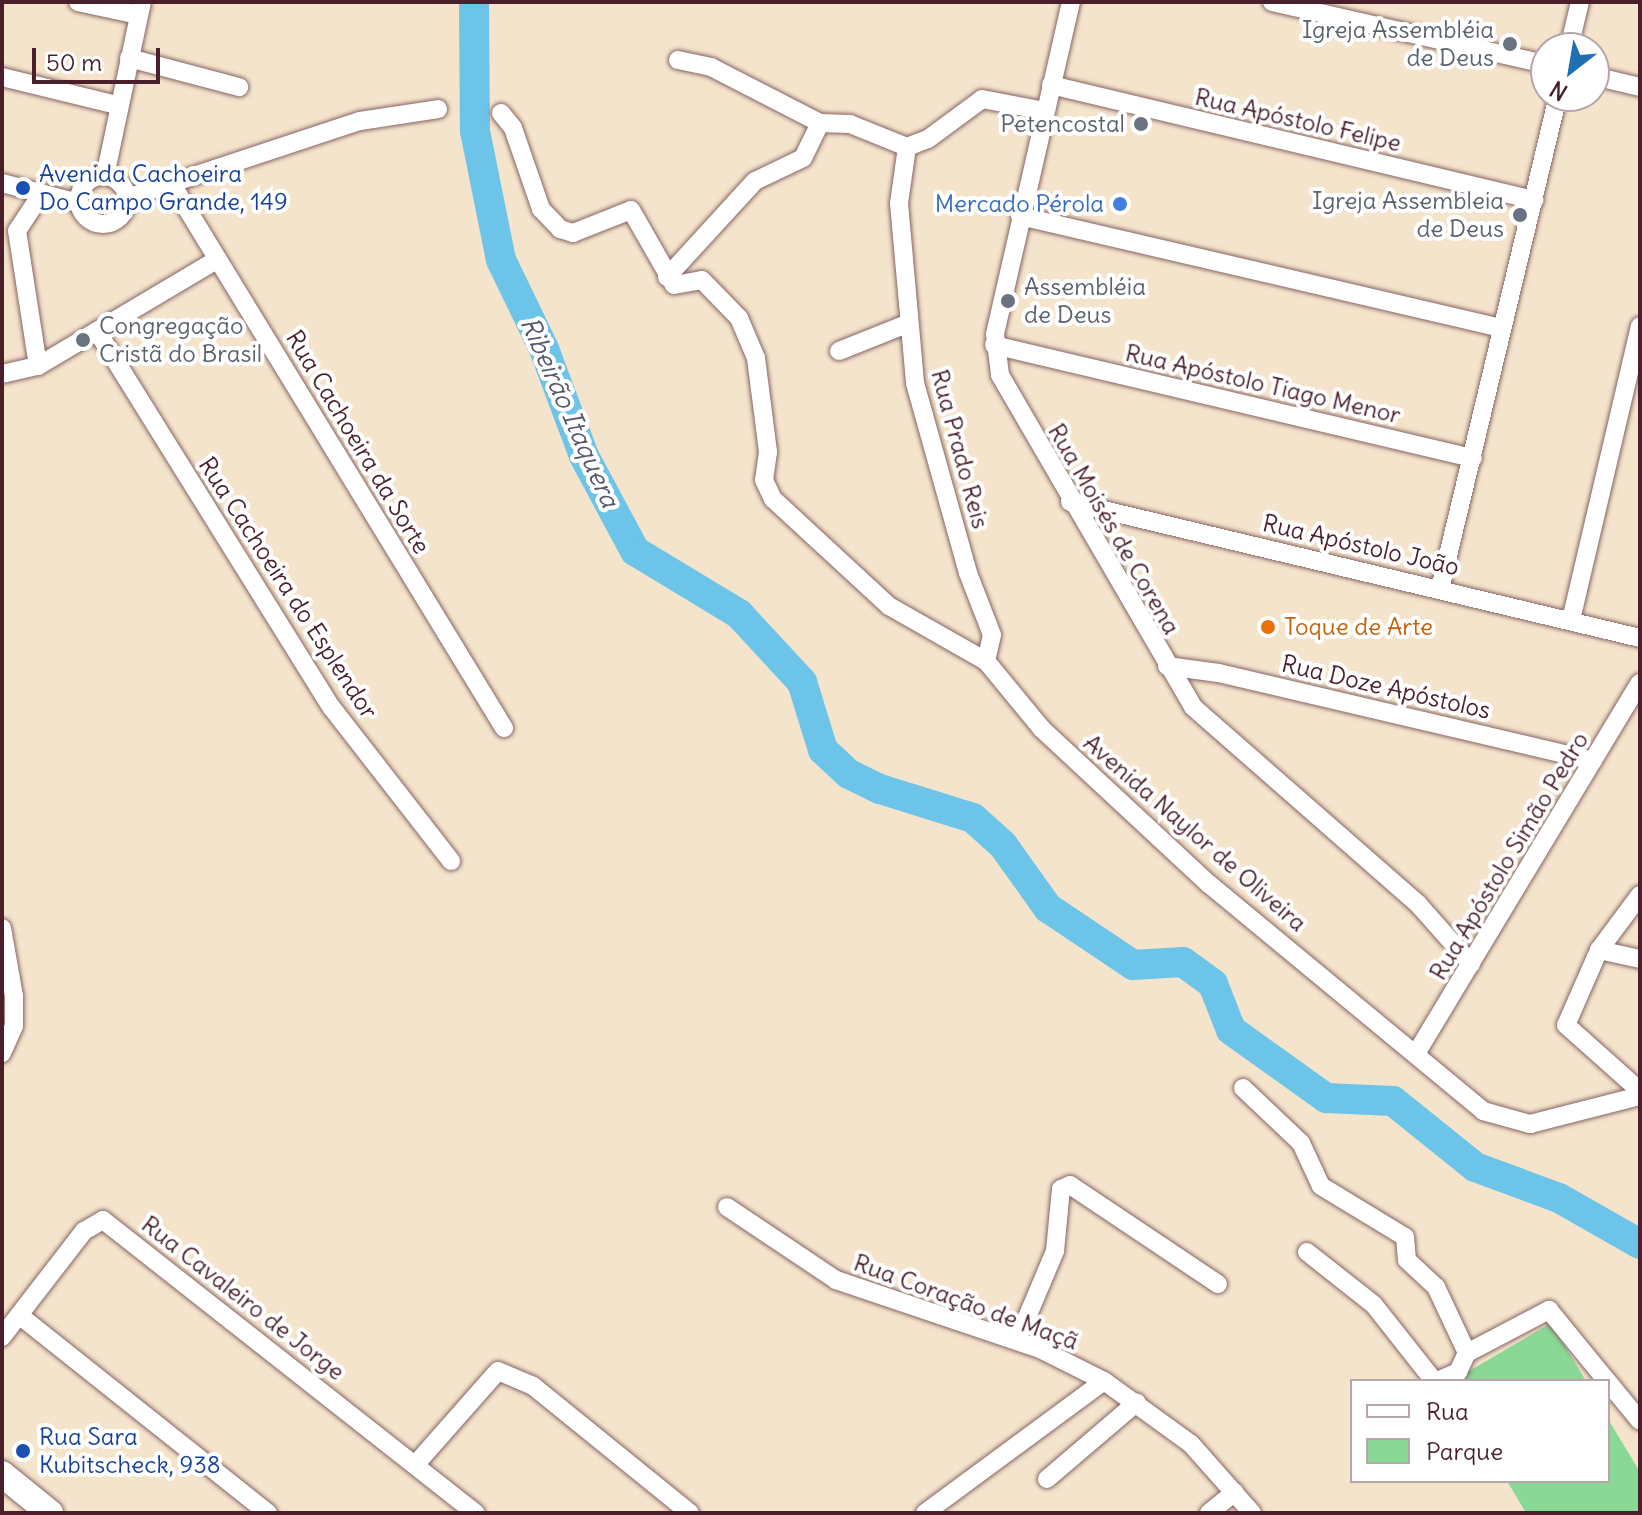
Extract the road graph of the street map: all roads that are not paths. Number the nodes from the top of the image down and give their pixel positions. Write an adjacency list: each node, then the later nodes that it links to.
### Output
1 (78, 2): 5 (street)
2 (1071, 2): 12 (street, Rua Moisés de Corena)
3 (1272, 2): 9 (street)
4 (1580, 2): 6 (street)
5 (140, 8): 7 (street)
6 (1573, 32)
7 (129, 58): 13 (street); 15 (street)
8 (678, 60): 20 (street)
9 (1530, 60)
10 (2, 77): 15 (street)
11 (1610, 80): 14 (street)
12 (1051, 85): 17 (street, Rua Moisés de Corena); 27 (street, Rua Apóstolo Felipe)
13 (239, 87)
14 (1640, 87)
15 (117, 105): 22 (street)
16 (438, 109): 23 (street)
17 (1045, 111): 21 (street); 29 (street, Rua Moisés de Corena)
18 (1554, 112): 27 (street)
19 (501, 113): 32 (street)
20 (820, 123): 21 (street); 32 (street)
21 (907, 147): 33 (street, Rua Prado Reis)
22 (105, 176): 26 (street); 28 (street)
23 (170, 181): 26 (street); 31 (street, Rua Cachoeira da Sorte)
24 (2, 183): 25 (street)
25 (42, 193): 28 (street); 30 (street)
26 (127, 198): 28 (street)
27 (1534, 200): 35 (street)
28 (78, 203)
29 (1020, 216): 35 (street); 37 (street, Rua Moisés de Corena)
30 (10, 232): 39 (street)
31 (218, 259): 36 (street); 49 (street, Rua Cachoeira da Sorte)
32 (667, 277): 46 (street, Avenida Naylor de Oliveira)
33 (909, 323): 38 (street); 46 (street, Rua Prado Reis)
34 (1640, 326): 44 (street)
35 (1502, 328): 41 (street)
36 (97, 331): 39 (street); 51 (street, Rua Cachoeira do Esplendor)
37 (994, 345): 41 (street, Rua Apóstolo Tiago Menor); 42 (street, Rua Moisés de Corena)
38 (839, 351)
39 (38, 366): 40 (street)
40 (2, 374)
41 (1473, 458): 43 (street)
42 (1070, 502): 43 (street, Rua Apóstolo João); 47 (street, Rua Moisés de Corena)
43 (1440, 589): 44 (street, Rua Apóstolo João)
44 (1571, 620): 45 (street, Rua Apóstolo João)
45 (1640, 638)
46 (986, 661): 57 (street, Avenida Naylor de Oliveira)
47 (1167, 666): 50 (street, Rua Doze Apóstolos); 56 (street, Rua Moisés de Corena)
48 (1640, 683): 50 (street, Rua Apóstolo Simão Pedro)
49 (504, 728)
50 (1593, 761): 56 (street, Rua Apóstolo Simão Pedro)
51 (451, 861)
52 (1640, 895): 54 (street)
53 (2, 928): 58 (street)
54 (1599, 950): 55 (street); 60 (street)
55 (1640, 959)
56 (1471, 964): 57 (street, Rua Apóstolo Simão Pedro)
57 (1417, 1052): 60 (street, Avenida Naylor de Oliveira)
58 (2, 1053)
59 (1243, 1088): 67 (street)
60 (1640, 1093)
61 (727, 1207): 66 (street, Rua Coração de Maçã)
62 (1307, 1252): 68 (street)
63 (1218, 1284): 66 (street)
64 (19, 1315): 65 (street, Rua Cavaleiro de Jorge); 75 (street, Rua Cavaleiro de Jorge); 80 (street)
65 (2, 1337)
66 (1017, 1341): 71 (street, Rua Coração de Maçã)
67 (1467, 1353): 69 (street); 70 (street)
68 (1433, 1379)
69 (1440, 1379)
70 (1606, 1379)
71 (1104, 1381): 73 (street, Rua Coração de Maçã); 83 (street)
72 (1610, 1384): 74 (street)
73 (1137, 1402): 77 (street); 78 (street, Rua Coração de Maçã)
74 (1640, 1421)
75 (415, 1465): 81 (street, Rua Cavaleiro de Jorge); 82 (street)
76 (2, 1474): 79 (street)
77 (1047, 1479)
78 (1235, 1492): 84 (street); 85 (street, Rua Coração de Maçã)
79 (50, 1513)
80 (268, 1513)
81 (475, 1513)
82 (690, 1513)
83 (925, 1513)
84 (1209, 1513)
85 (1252, 1513)

